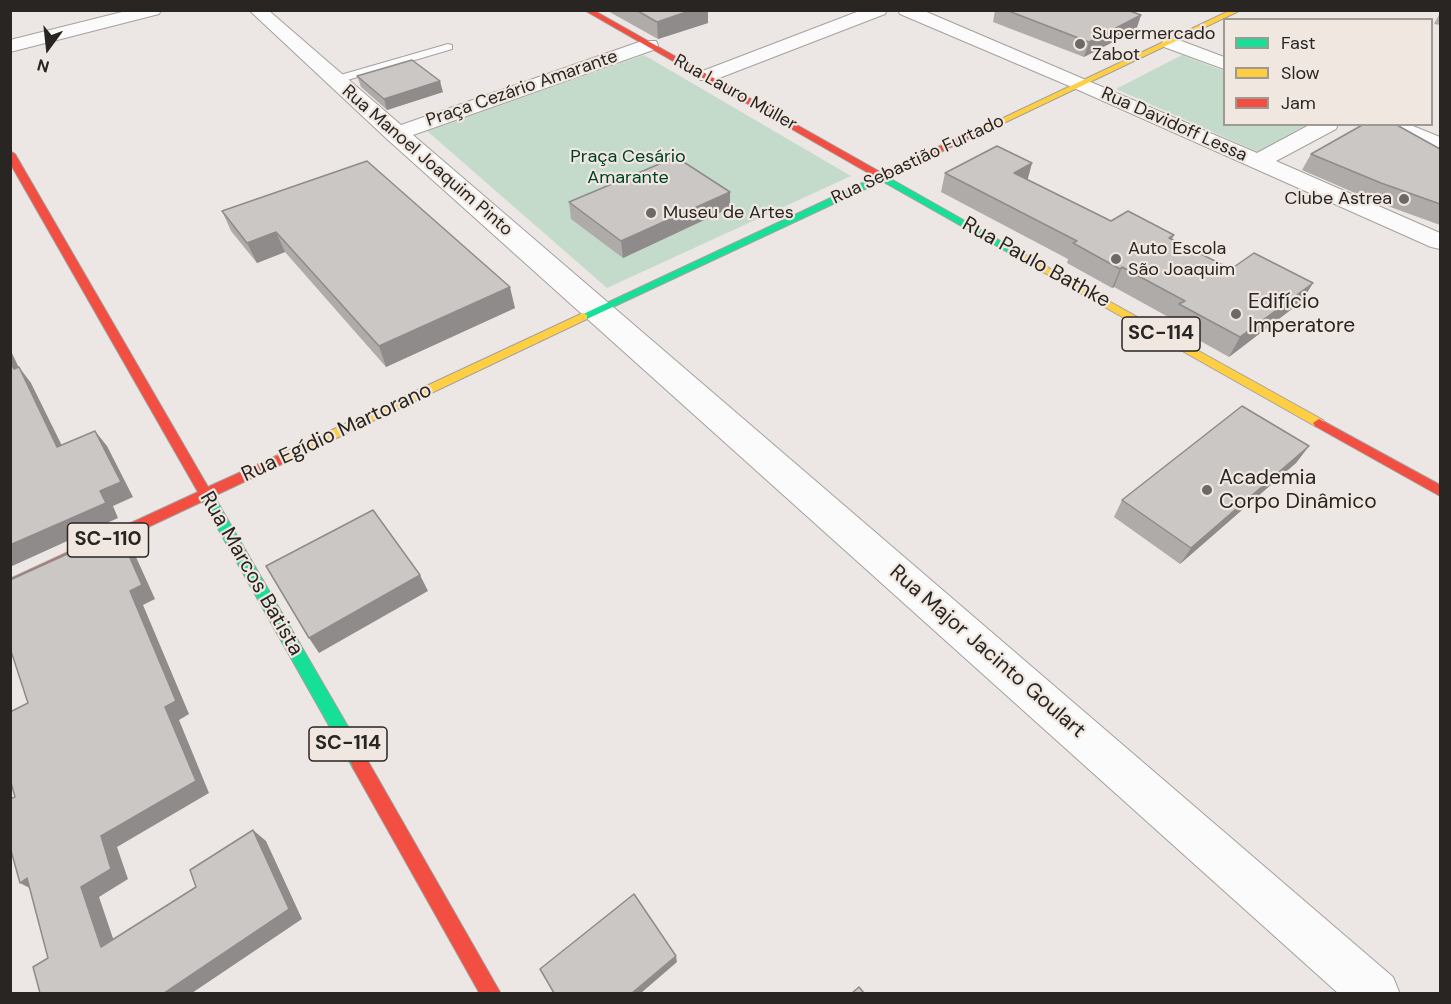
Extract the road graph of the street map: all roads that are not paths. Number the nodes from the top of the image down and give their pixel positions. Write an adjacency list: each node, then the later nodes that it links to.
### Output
1 (153, 10): 9 (street)
2 (257, 10): 13 (street, Rua Manoel Joaquim Pinto)
3 (587, 10): 8 (main road, Rua Lauro Müller)
4 (879, 10): 12 (street)
5 (906, 10): 14 (street, Rua Davidoff Lessa)
6 (1238, 10): 7 (main road, Rua Sebastião Furtado)
7 (1171, 43): 11 (street); 14 (main road, Rua Sebastião Furtado)
8 (649, 45): 12 (main road, Rua Lauro Müller); 17 (street, Praça Cezário Amarante)
9 (10, 46)
10 (448, 47): 13 (lane)
11 (1223, 63)
12 (707, 76): 21 (main road, Rua Lauro Müller)
13 (334, 80): 17 (street, Rua Manoel Joaquim Pinto)
14 (1081, 84): 20 (street, Rua Davidoff Lessa); 21 (main road, Rua Sebastião Furtado)
15 (1324, 126): 20 (street)
16 (1393, 126): 18 (street)
17 (395, 134): 25 (street, Rua Manoel Joaquim Pinto)
18 (1440, 145)
19 (10, 154): 22 (main road, Rua Marcos Batista)
20 (1257, 162): 24 (street, Rua Davidoff Lessa)
21 (882, 177): 25 (main road, Rua Sebastião Furtado); 26 (main road, Rua Paulo Bathke / SC-114)
22 (24, 178): 23 (lane); 27 (main road, Rua Marcos Batista)
23 (10, 182)
24 (1440, 242)
25 (599, 310): 27 (main road, Rua Egídio Martorano); 30 (street, Rua Major Jacinto Goulart)
26 (1440, 491)
27 (206, 495): 28 (main road, Rua Egídio Martorano / SC-110); 29 (main road, Rua Marcos Batista / SC-114)
28 (10, 586)
29 (491, 993)
30 (1376, 993)

